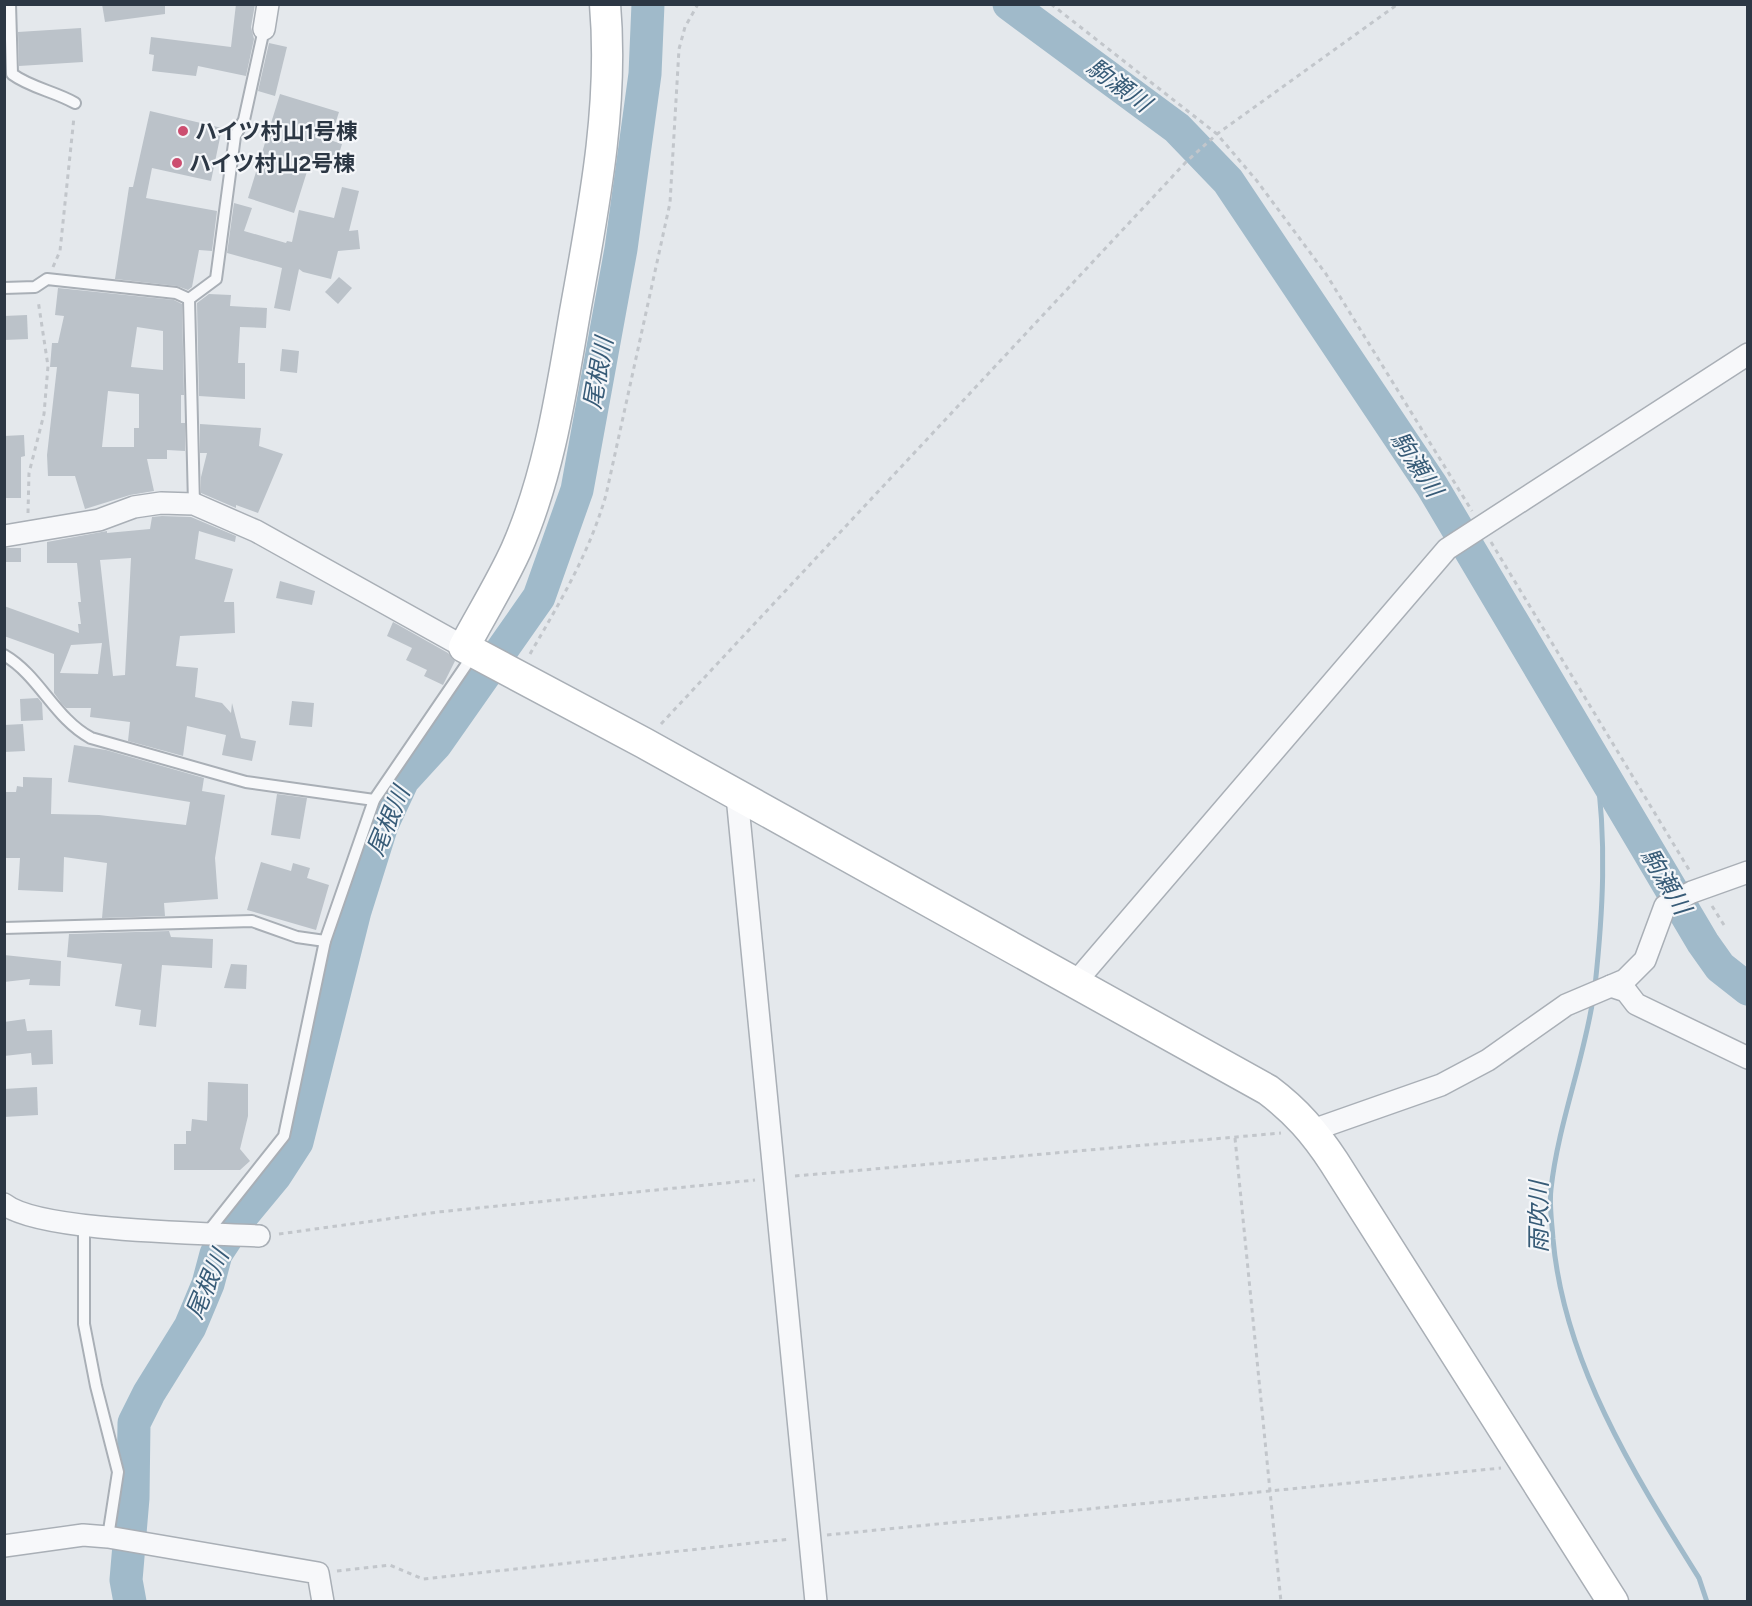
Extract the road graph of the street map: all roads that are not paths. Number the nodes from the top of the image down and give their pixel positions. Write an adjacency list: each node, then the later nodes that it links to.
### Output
1 (10, 4): 5 (lane)
2 (268, 4): 4 (street)
3 (605, 4): 12 (street)
4 (264, 29): 7 (lane)
5 (75, 103)
6 (4, 288): 7 (lane)
7 (189, 299): 9 (lane)
8 (1748, 354): 18 (street)
9 (194, 504): 10 (street); 12 (street)
10 (4, 536)
11 (4, 655): 14 (lane)
12 (489, 659): 13 (street); 14 (lane)
13 (737, 796): 18 (street); 29 (street)
14 (374, 800): 17 (lane)
15 (1748, 872): 19 (street)
16 (4, 928): 17 (lane)
17 (325, 942): 24 (lane)
18 (1074, 984): 21 (street)
19 (1600, 990): 20 (street); 21 (street)
20 (1748, 1058)
21 (1313, 1130): 30 (street)
22 (4, 1204): 23 (street)
23 (84, 1226): 24 (street); 26 (lane)
24 (207, 1233): 25 (street)
25 (258, 1236)
26 (108, 1537): 27 (street); 28 (street)
27 (4, 1546)
28 (323, 1602)
29 (816, 1602)
30 (1613, 1602)

